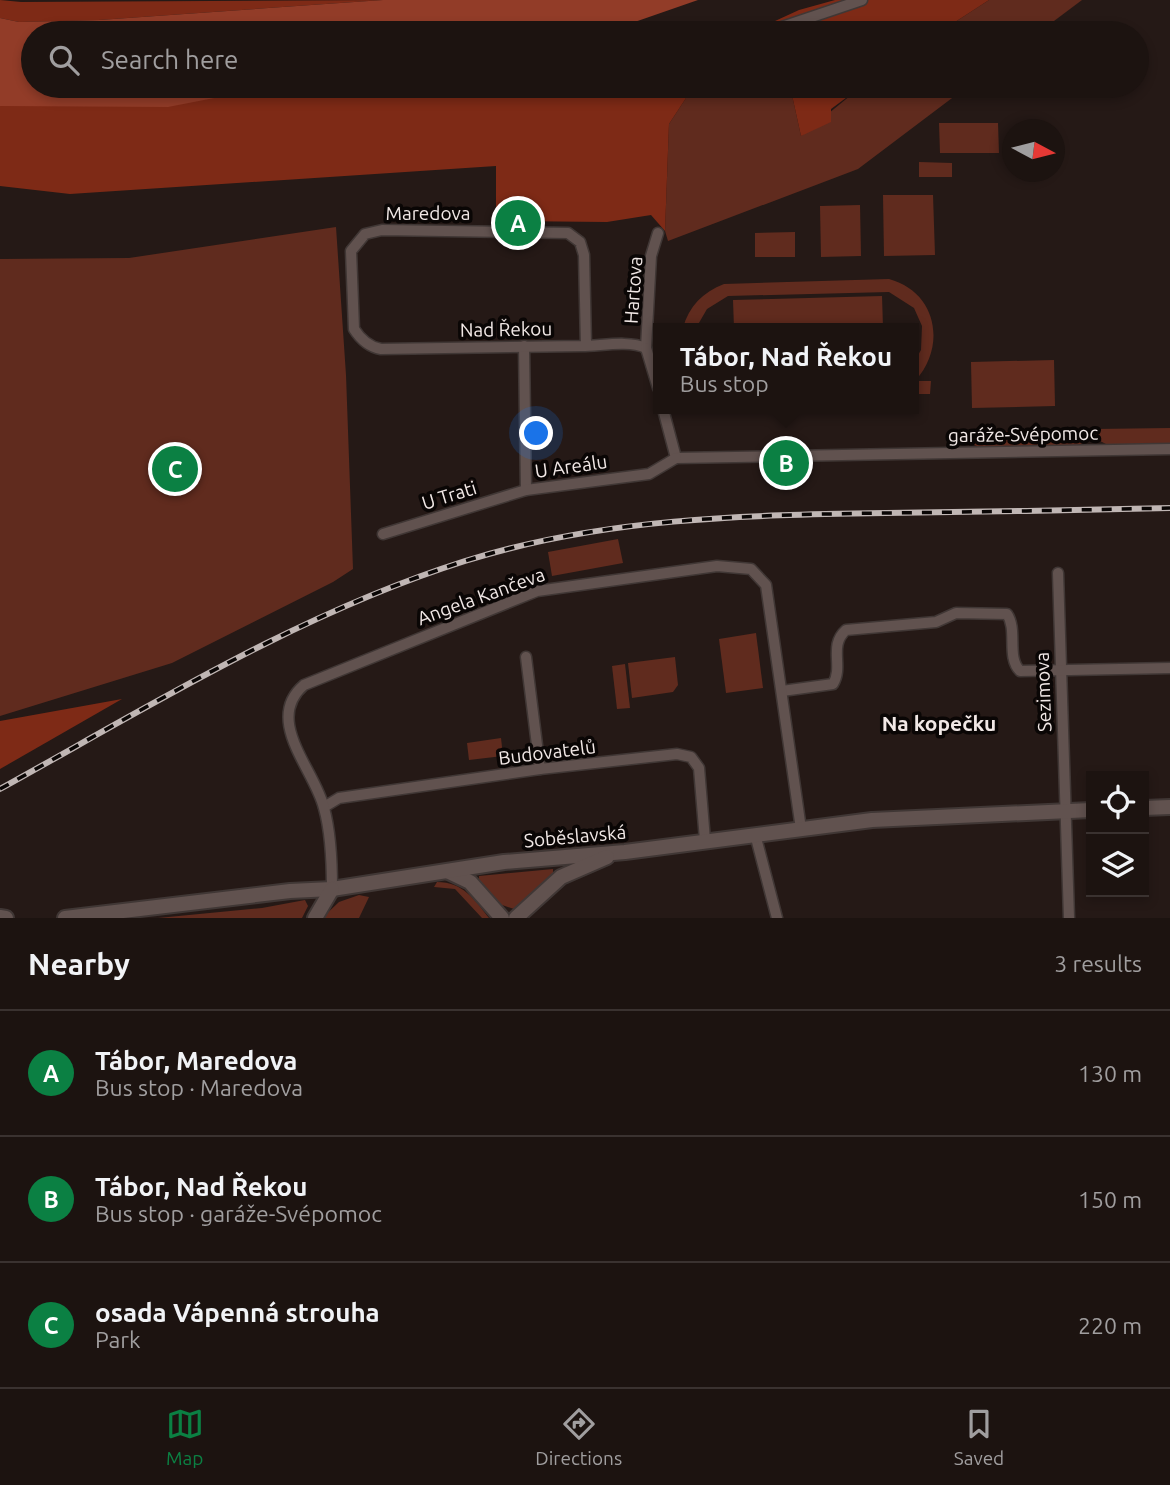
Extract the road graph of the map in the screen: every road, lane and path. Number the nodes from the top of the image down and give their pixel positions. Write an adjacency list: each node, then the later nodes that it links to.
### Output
1 (862, 0): 2 (street)
2 (800, 21)
3 (657, 233): 7 (street, Hartova)
4 (367, 344): 5 (street, Nad Řekou); 6 (street, Maredova)
5 (524, 346): 6 (street, Nad Řekou); 12 (street, U Areálu)
6 (586, 346): 7 (street, Nad Řekou)
7 (646, 348): 8 (street)
8 (653, 371)
9 (664, 414): 11 (street)
10 (1170, 449): 11 (street, garáže-Svépomoc)
11 (676, 458): 12 (street, U Areálu)
12 (526, 490): 13 (street, U Trati)
13 (383, 534)
14 (1058, 573): 17 (street, Sezimova)
15 (526, 657): 19 (street)
16 (1170, 668): 17 (street)
17 (1059, 671): 18 (street); 23 (street, Sezimova)
18 (782, 691): 20 (street, Angela Kančeva); 25 (street, Angela Kančeva)
19 (540, 769): 20 (street, Budovatelů); 27 (street, Budovatelů)
20 (324, 807): 30 (street, Angela Kančeva)
21 (1170, 807): 22 (main road)
22 (1149, 808)
23 (1065, 810): 24 (main road, Soběslavská); 25 (main road, Soběslavská); 38 (street, Sezimova)
24 (1086, 810)
25 (801, 829): 26 (main road, Soběslavská)
26 (755, 834): 27 (main road, Soběslavská); 37 (street)
27 (705, 840): 28 (main road, Soběslavská)
28 (625, 852): 29 (main road, Soběslavská); 36 (main road)
29 (443, 872): 30 (main road, Soběslavská); 35 (main road)
30 (332, 889): 33 (main road, Soběslavská); 34 (main road)
31 (0, 917): 32 (main road)
32 (6, 918)
33 (65, 918)
34 (315, 918)
35 (502, 918)
36 (516, 918)
37 (776, 918)
38 (1069, 918)

